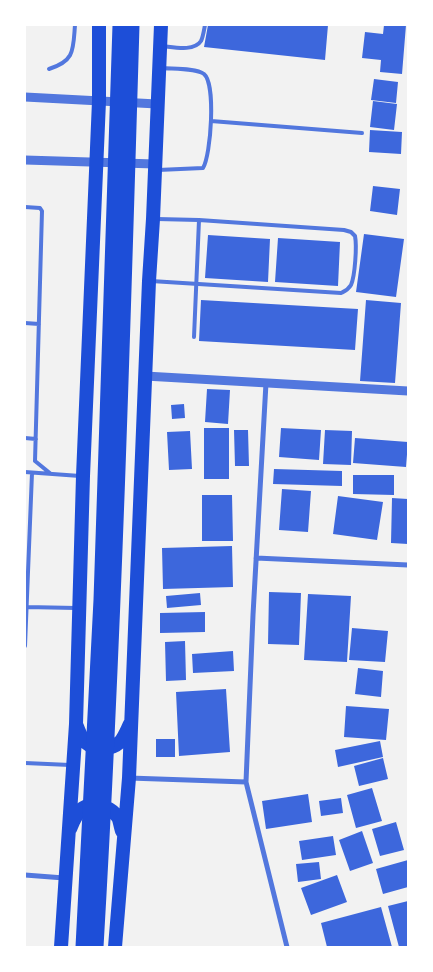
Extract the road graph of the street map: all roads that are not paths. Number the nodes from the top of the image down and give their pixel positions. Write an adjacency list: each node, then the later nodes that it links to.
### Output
1 (75, 25): 9 (lane)
2 (99, 25): 11 (highway)
3 (120, 25): 51 (highway)
4 (132, 25): 52 (highway)
5 (161, 25): 7 (highway)
6 (205, 25): 7 (lane)
7 (160, 46): 8 (highway)
8 (160, 68): 12 (highway); 13 (lane)
9 (49, 69)
10 (25, 97): 11 (street)
11 (99, 101): 12 (street); 16 (highway)
12 (157, 104): 17 (highway)
13 (211, 121): 14 (lane); 17 (lane)
14 (362, 133)
15 (25, 160): 16 (street)
16 (96, 162): 17 (street); 34 (highway)
17 (155, 167): 19 (highway)
18 (25, 207): 24 (lane)
19 (153, 219): 20 (lane); 21 (highway)
20 (199, 220): 22 (lane); 22 (lane)
21 (149, 281): 22 (lane); 26 (highway)
22 (197, 284): 25 (lane)
23 (25, 323): 24 (lane)
24 (39, 324): 30 (lane)
25 (194, 337)
26 (145, 376): 27 (street); 40 (highway)
27 (266, 383): 28 (street); 35 (street)
28 (408, 391)
29 (25, 438): 30 (lane)
30 (36, 439): 33 (lane)
31 (25, 472): 32 (lane)
32 (32, 473): 33 (lane); 37 (lane)
33 (51, 474): 34 (lane)
34 (83, 476): 38 (highway)
35 (256, 558): 36 (street); 45 (street)
36 (408, 565)
37 (26, 607): 38 (lane); 39 (lane)
38 (79, 608): 41 (highway)
39 (25, 646)
40 (132, 721): 41 (highway); 44 (highway)
41 (76, 724): 43 (highway)
42 (25, 763): 43 (lane)
43 (72, 765): 46 (highway)
44 (129, 778): 45 (street); 47 (highway)
45 (246, 782): 54 (street)
46 (67, 836): 47 (highway); 49 (highway)
47 (123, 836): 53 (highway)
48 (25, 875): 49 (street)
49 (65, 878): 50 (highway)
50 (61, 947)
51 (83, 947)
52 (96, 947)
53 (114, 947)
54 (287, 947)

